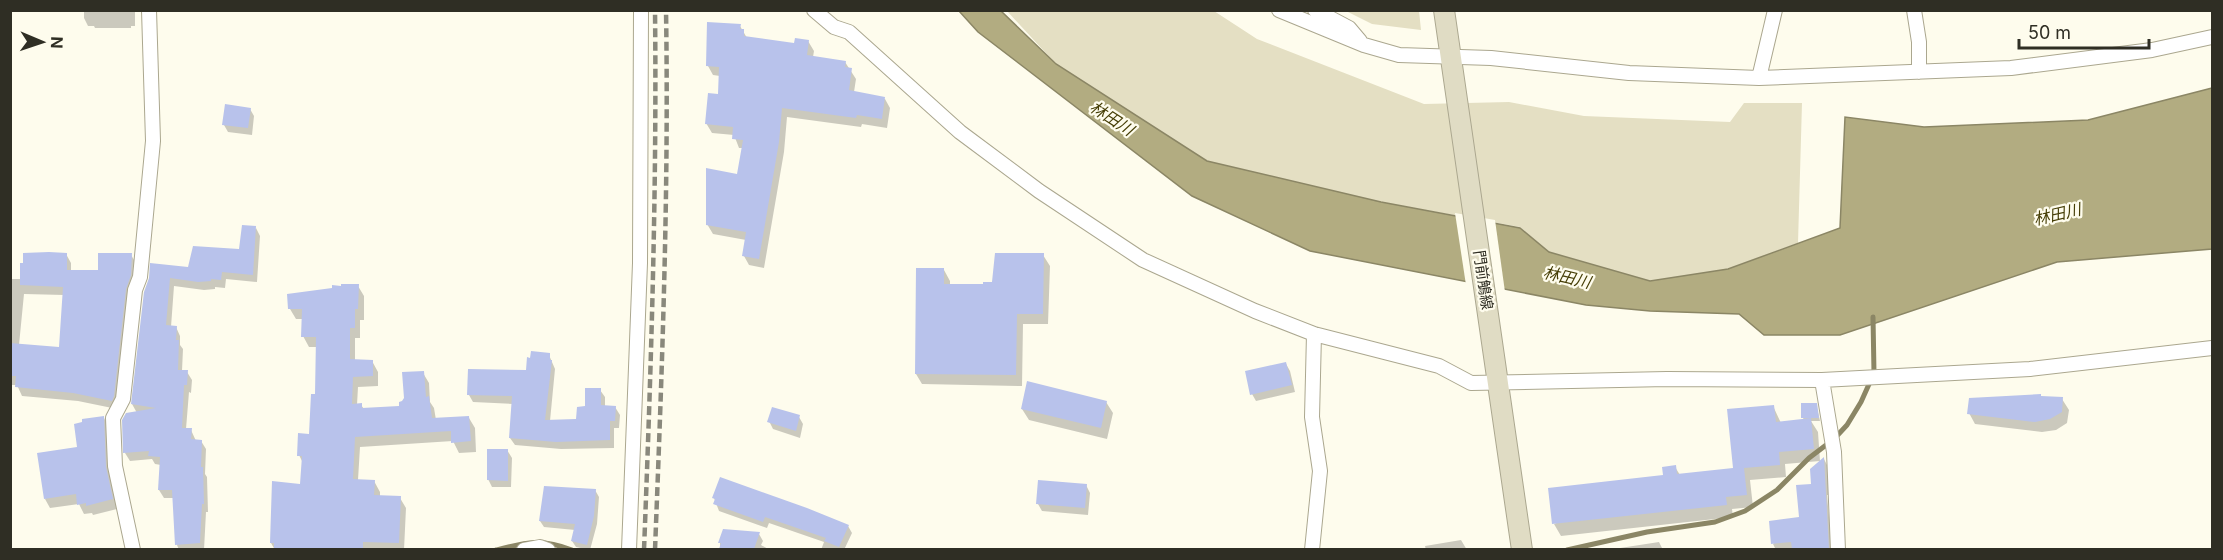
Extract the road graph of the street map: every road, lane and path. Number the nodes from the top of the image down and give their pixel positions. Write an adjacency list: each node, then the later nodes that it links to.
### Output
1 (149, 10): 18 (street)
2 (642, 10): 21 (street)
3 (814, 10): 14 (street)
4 (1280, 10): 10 (street)
5 (1315, 10): 10 (street)
6 (1444, 10): 11 (main road, 門前鵤線)
7 (1775, 10): 13 (street)
8 (1914, 10): 12 (street)
9 (2212, 37): 12 (street)
10 (1364, 45): 11 (street)
11 (1452, 63): 13 (street); 16 (main road, 門前鵤線)
12 (1919, 72): 13 (street)
13 (1759, 78)
14 (1314, 334): 16 (street); 22 (street)
15 (2212, 348): 17 (street)
16 (1498, 378): 17 (street); 23 (main road, 門前鵤線)
17 (1822, 380): 24 (street)
18 (133, 549)
19 (524, 549): 20 (street)
20 (548, 549)
21 (629, 549)
22 (1312, 549)
23 (1522, 549)
24 (1838, 549)

